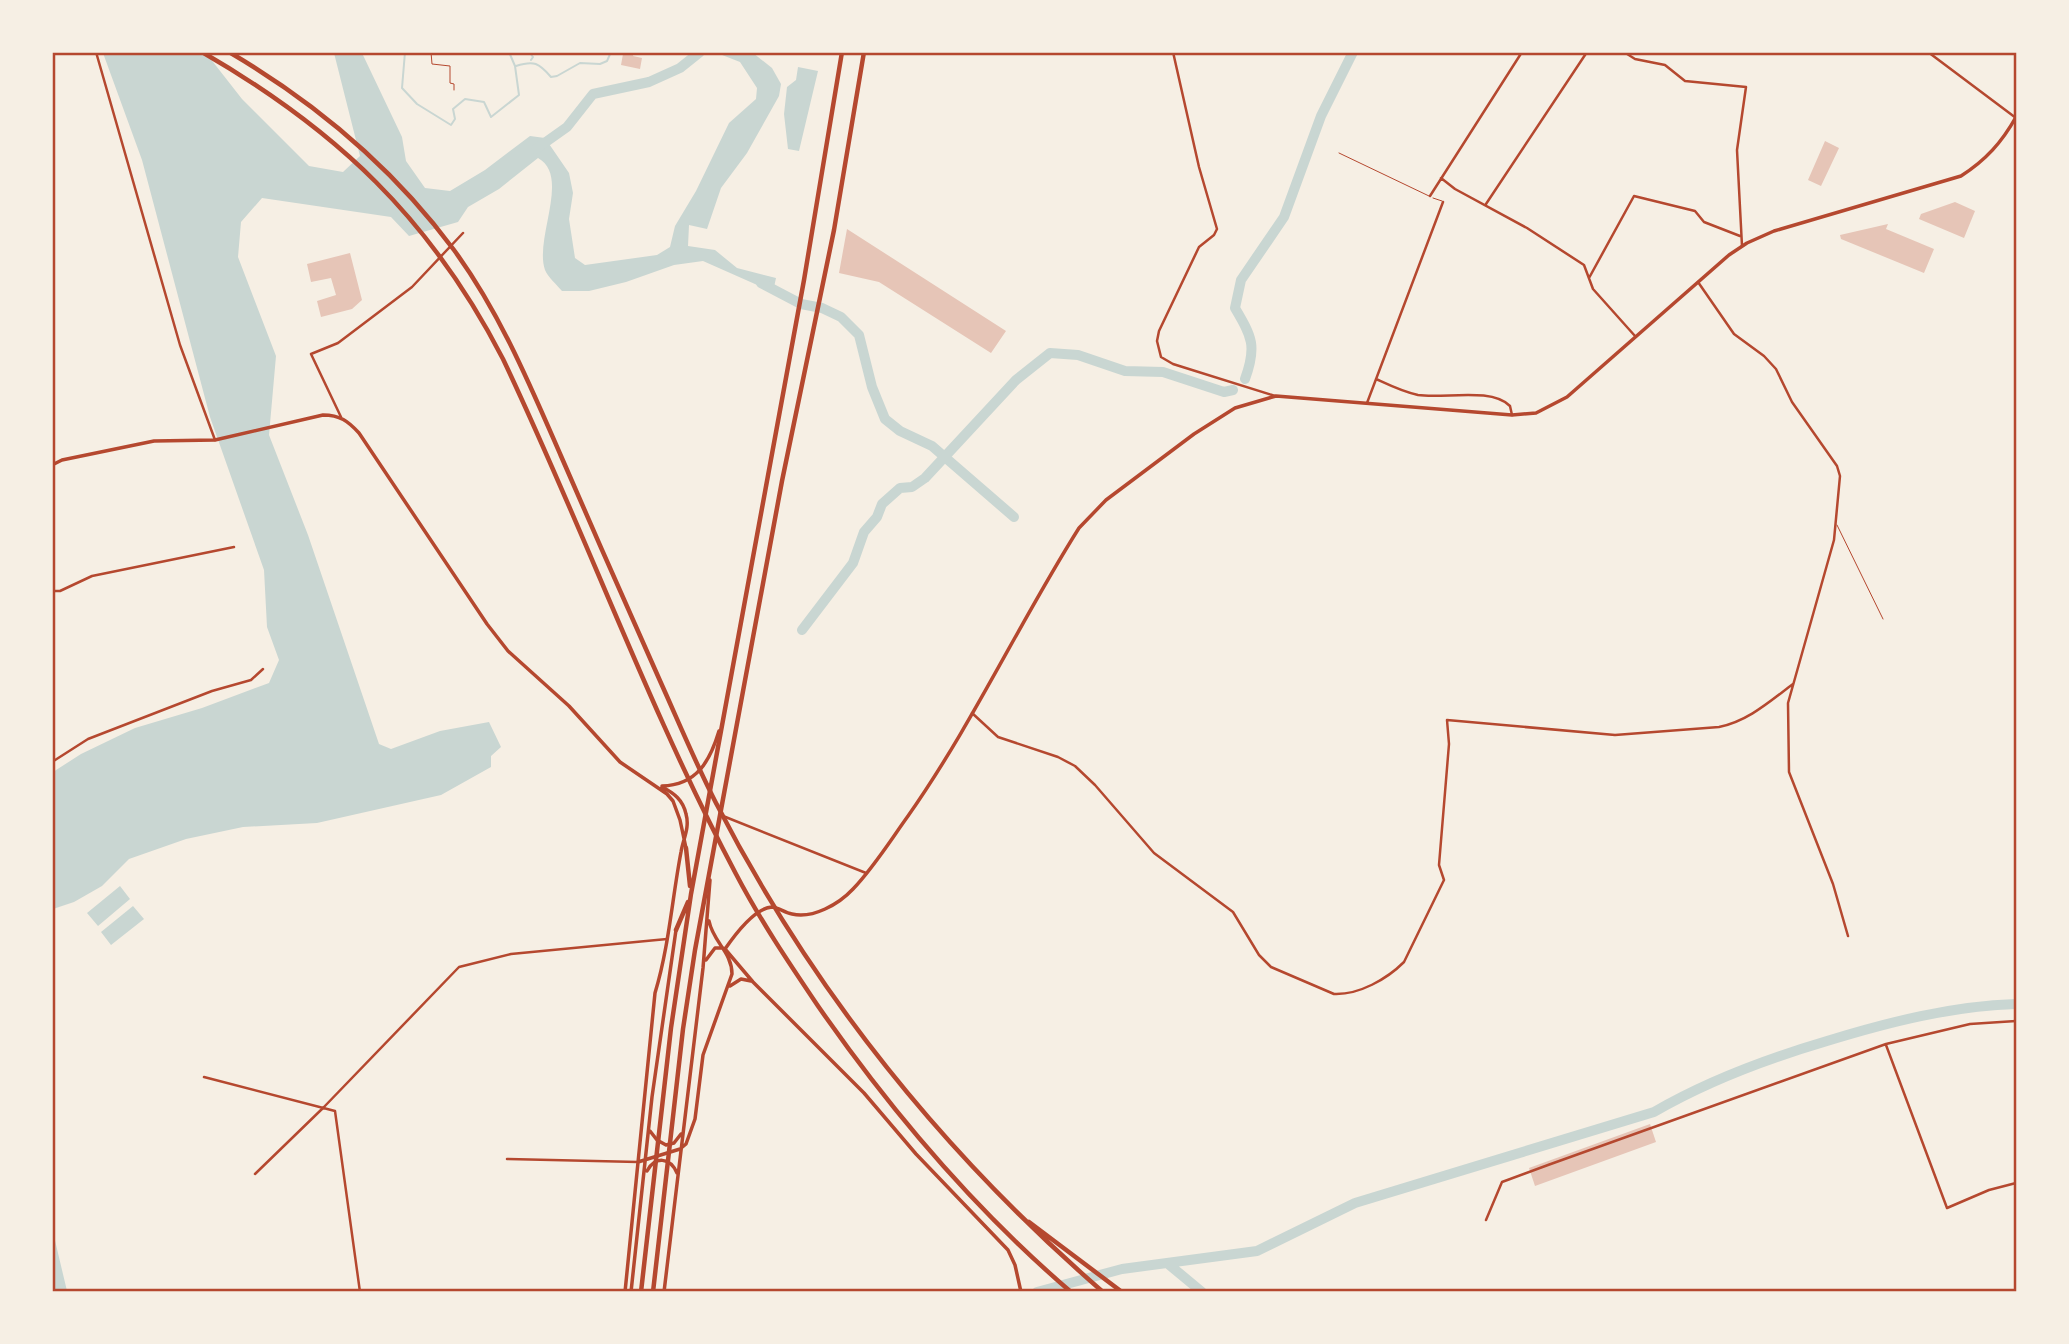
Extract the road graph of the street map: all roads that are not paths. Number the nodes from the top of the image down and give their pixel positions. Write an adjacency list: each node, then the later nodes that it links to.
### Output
1 (96, 52): 28 (street)
2 (201, 52): 78 (highway)
3 (229, 52): 68 (highway)
4 (842, 52): 37 (highway)
5 (864, 52): 40 (highway)
6 (1173, 52): 24 (street)
7 (1522, 52): 13 (street)
8 (1587, 52): 16 (street)
9 (1624, 52): 18 (street)
10 (1928, 52): 11 (street)
11 (2016, 117): 19 (main road)
12 (1339, 153): 14 (lane)
13 (1441, 178): 14 (street); 16 (street)
14 (1430, 197): 15 (lane)
15 (1443, 202): 23 (street)
16 (1485, 205): 20 (street)
17 (463, 233): 27 (street)
18 (1742, 236): 19 (street); 20 (street)
19 (1742, 246): 21 (main road)
20 (1589, 278): 22 (street)
21 (1698, 282): 22 (main road); 30 (street)
22 (1637, 337): 26 (main road)
23 (1376, 379): 25 (street); 26 (street)
24 (1276, 396): 25 (main road); 36 (main road)
25 (1367, 404): 26 (main road)
26 (1512, 415)
27 (342, 418): 28 (main road); 39 (main road)
28 (215, 440): 29 (main road)
29 (52, 465)
30 (1836, 523): 33 (lane); 35 (street)
31 (234, 547): 32 (street)
32 (52, 591)
33 (1883, 619)
34 (263, 670): 38 (street)
35 (1793, 684): 36 (street); 48 (street)
36 (972, 713): 44 (main road)
37 (720, 729): 39 (main road); 45 (highway)
38 (52, 762)
39 (650, 782): 41 (main road); 41 (main road)
40 (720, 815): 43 (highway); 44 (street)
41 (685, 837): 42 (main road); 49 (main road)
42 (686, 848): 45 (highway)
43 (711, 862): 46 (main road); 76 (highway)
44 (866, 873): 50 (main road)
45 (691, 894): 47 (highway); 75 (highway)
46 (708, 916): 50 (main road); 51 (main road)
47 (676, 930): 59 (main road)
48 (1848, 936)
49 (667, 939): 57 (street); 63 (main road)
50 (725, 949): 51 (main road); 52 (main road); 53 (main road)
51 (703, 968): 58 (main road)
52 (753, 982): 53 (main road); 71 (main road)
53 (729, 986): 60 (main road)
54 (2017, 1021): 55 (street)
55 (1886, 1044): 67 (street); 69 (street)
56 (204, 1077): 57 (street)
57 (323, 1108): 64 (street); 72 (street)
58 (683, 1125): 59 (main road); 60 (main road)
59 (649, 1129): 62 (main road)
60 (680, 1149): 62 (main road); 65 (main road)
61 (507, 1159): 63 (street)
62 (646, 1159): 63 (main road); 66 (main road)
63 (638, 1162): 73 (main road)
64 (255, 1174)
65 (677, 1175): 66 (main road); 77 (main road)
66 (644, 1176): 74 (main road)
67 (2017, 1183)
68 (1014, 1211): 70 (highway); 79 (highway)
69 (1486, 1220)
70 (1101, 1289)
71 (1020, 1290)
72 (360, 1292)
73 (625, 1292)
74 (631, 1292)
75 (641, 1292)
76 (653, 1292)
77 (664, 1292)
78 (1071, 1292)
79 (1122, 1292)

